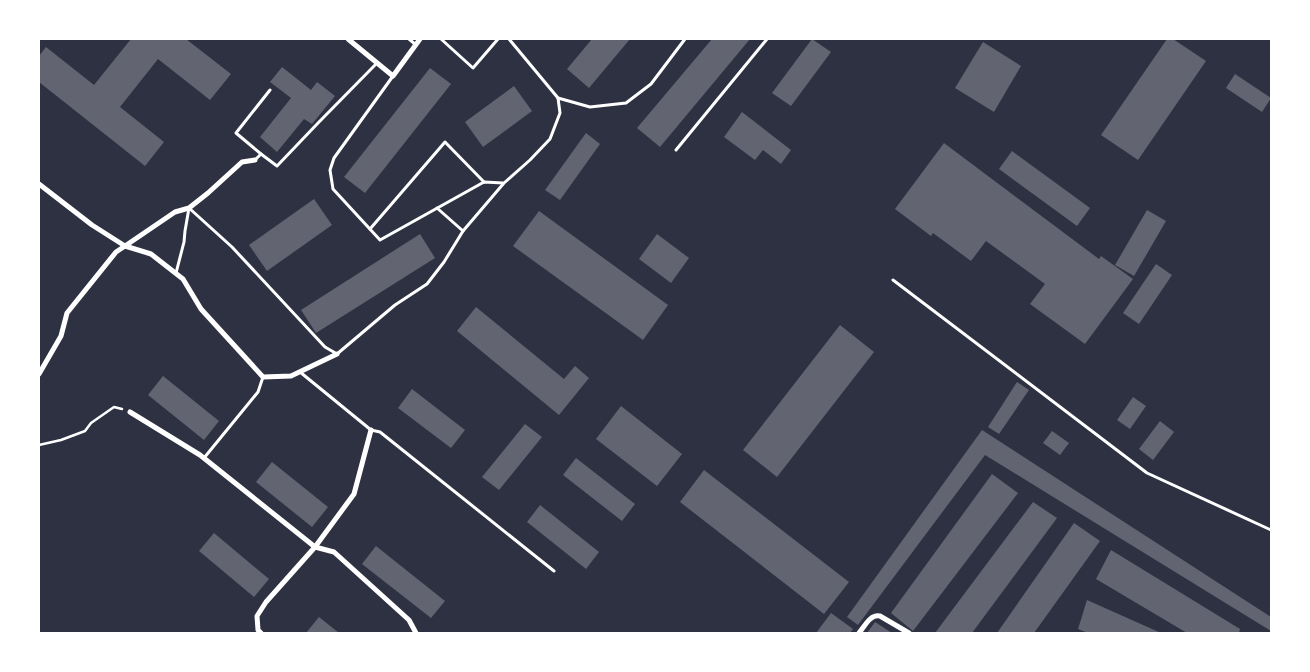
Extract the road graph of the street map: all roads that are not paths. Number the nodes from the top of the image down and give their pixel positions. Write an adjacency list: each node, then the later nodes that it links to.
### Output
1 (348, 39): 10 (street)
2 (409, 39): 9 (lane)
3 (420, 39): 9 (street)
4 (441, 39): 5 (lane)
5 (498, 39)
6 (509, 39): 13 (lane)
7 (685, 39): 13 (lane)
8 (767, 39): 14 (lane)
9 (416, 45): 11 (street)
10 (378, 63): 11 (street); 15 (lane)
11 (393, 76): 22 (lane)
12 (270, 90): 15 (lane)
13 (558, 98): 18 (lane)
14 (676, 150)
15 (261, 154): 16 (lane)
16 (255, 160): 20 (street)
17 (484, 182): 18 (lane); 21 (lane); 22 (lane)
18 (504, 183): 23 (lane)
19 (39, 184): 24 (street)
20 (189, 208): 24 (street); 25 (lane); 27 (lane)
21 (437, 208): 22 (lane); 23 (lane)
22 (370, 229)
23 (463, 231): 27 (lane)
24 (126, 246): 25 (street); 29 (street)
25 (176, 273): 30 (street)
26 (893, 280): 34 (lane)
27 (337, 354): 28 (street)
28 (299, 372): 30 (street); 32 (lane)
29 (39, 374)
30 (263, 377): 33 (lane)
31 (130, 412): 33 (street)
32 (371, 430): 35 (street); 36 (lane)
33 (204, 458): 35 (street)
34 (1271, 530)
35 (315, 547): 37 (street); 38 (street)
36 (554, 571)
37 (261, 633)
38 (416, 633)
39 (859, 633): 40 (street)
40 (909, 633)

